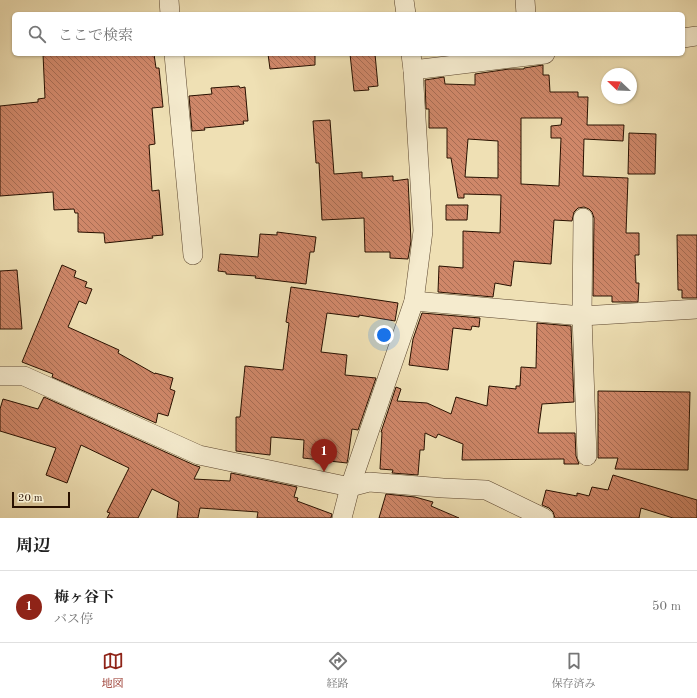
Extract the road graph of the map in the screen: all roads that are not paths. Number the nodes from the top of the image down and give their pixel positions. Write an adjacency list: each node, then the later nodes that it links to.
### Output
1 (169, 0): 4 (street)
2 (404, 0): 5 (street)
3 (525, 0): 6 (street)
4 (170, 12)
5 (406, 12)
6 (526, 12)
7 (697, 36): 8 (street)
8 (685, 38)
9 (174, 56): 13 (street)
10 (518, 56): 11 (street)
11 (412, 62): 14 (street)
12 (582, 218): 16 (street)
13 (193, 256)
14 (414, 301): 16 (street); 19 (street)
15 (697, 309): 16 (street)
16 (582, 316): 18 (street)
17 (0, 376): 19 (street)
18 (588, 456)
19 (350, 487): 20 (street); 21 (street)
20 (342, 518)
21 (544, 518)

